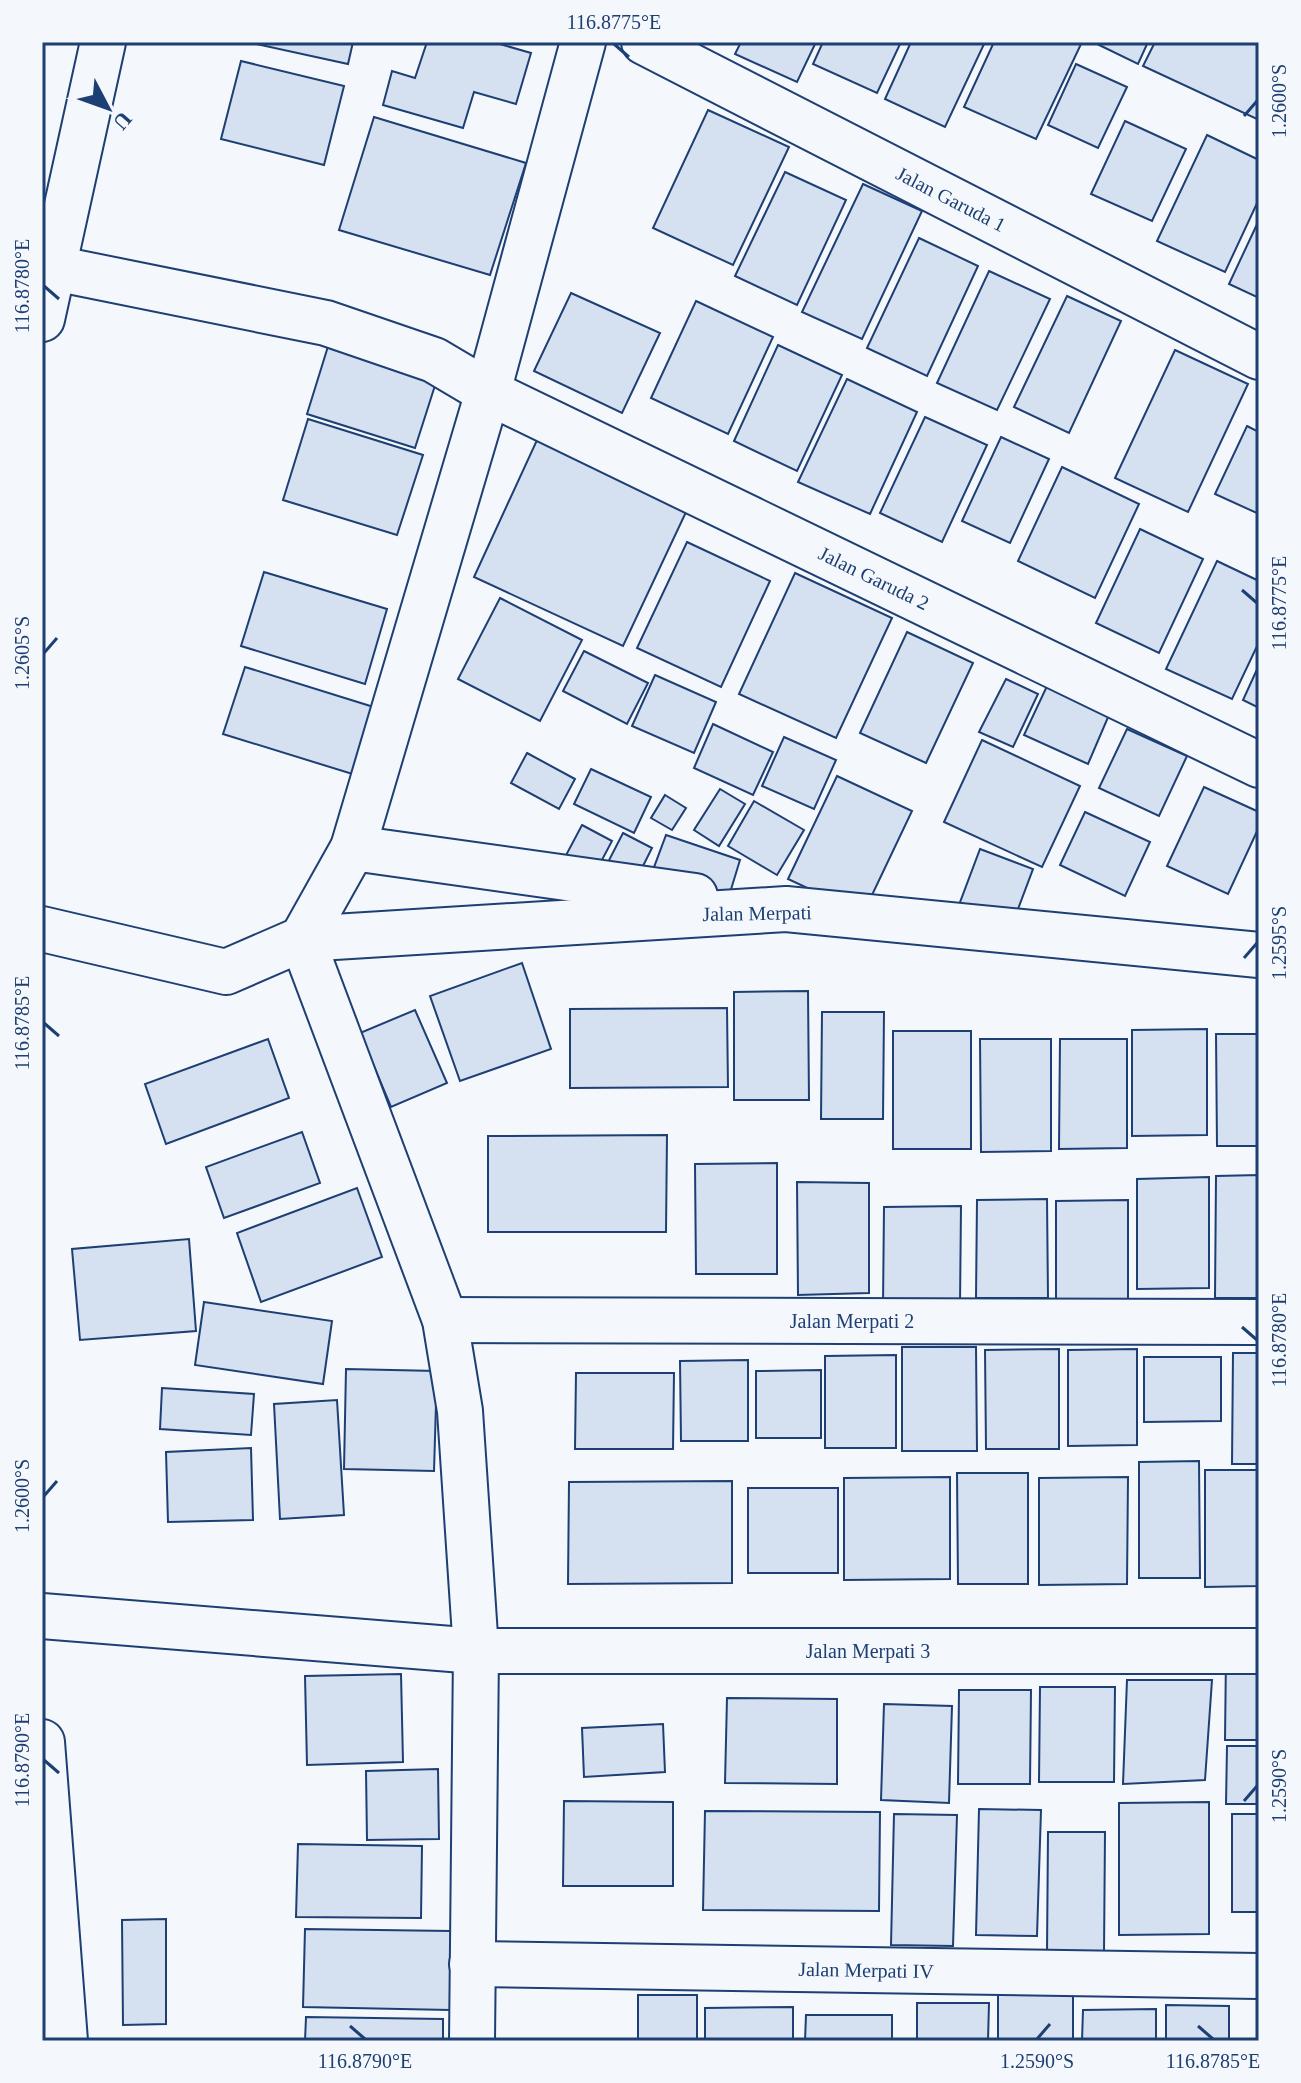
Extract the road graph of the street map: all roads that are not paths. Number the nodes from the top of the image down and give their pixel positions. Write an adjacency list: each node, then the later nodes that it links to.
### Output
1 (103, 42): 4 (street)
2 (583, 42): 7 (street)
3 (644, 42): 6 (street, Jalan Garuda 1)
4 (54, 268): 5 (street); 7 (street, Jalan Garuda 2)
5 (42, 319)
6 (1259, 357)
7 (488, 392): 8 (street, Jalan Garuda 2); 9 (street)
8 (1259, 765)
9 (353, 848): 10 (street); 12 (street)
10 (786, 909): 12 (street, Jalan Merpati); 13 (street, Jalan Merpati)
11 (42, 929): 12 (street, Jalan Merpati)
12 (302, 939): 14 (street)
13 (1259, 955)
14 (445, 1320): 15 (street, Jalan Merpati 2); 17 (street)
15 (1259, 1322)
16 (42, 1616): 17 (street, Jalan Merpati 3)
17 (476, 1651): 18 (street, Jalan Merpati 3); 20 (street)
18 (1259, 1651)
19 (42, 1742): 22 (street)
20 (472, 1964): 21 (street, Jalan Merpati IV); 23 (street)
21 (1259, 1976)
22 (65, 2041)
23 (472, 2041)

